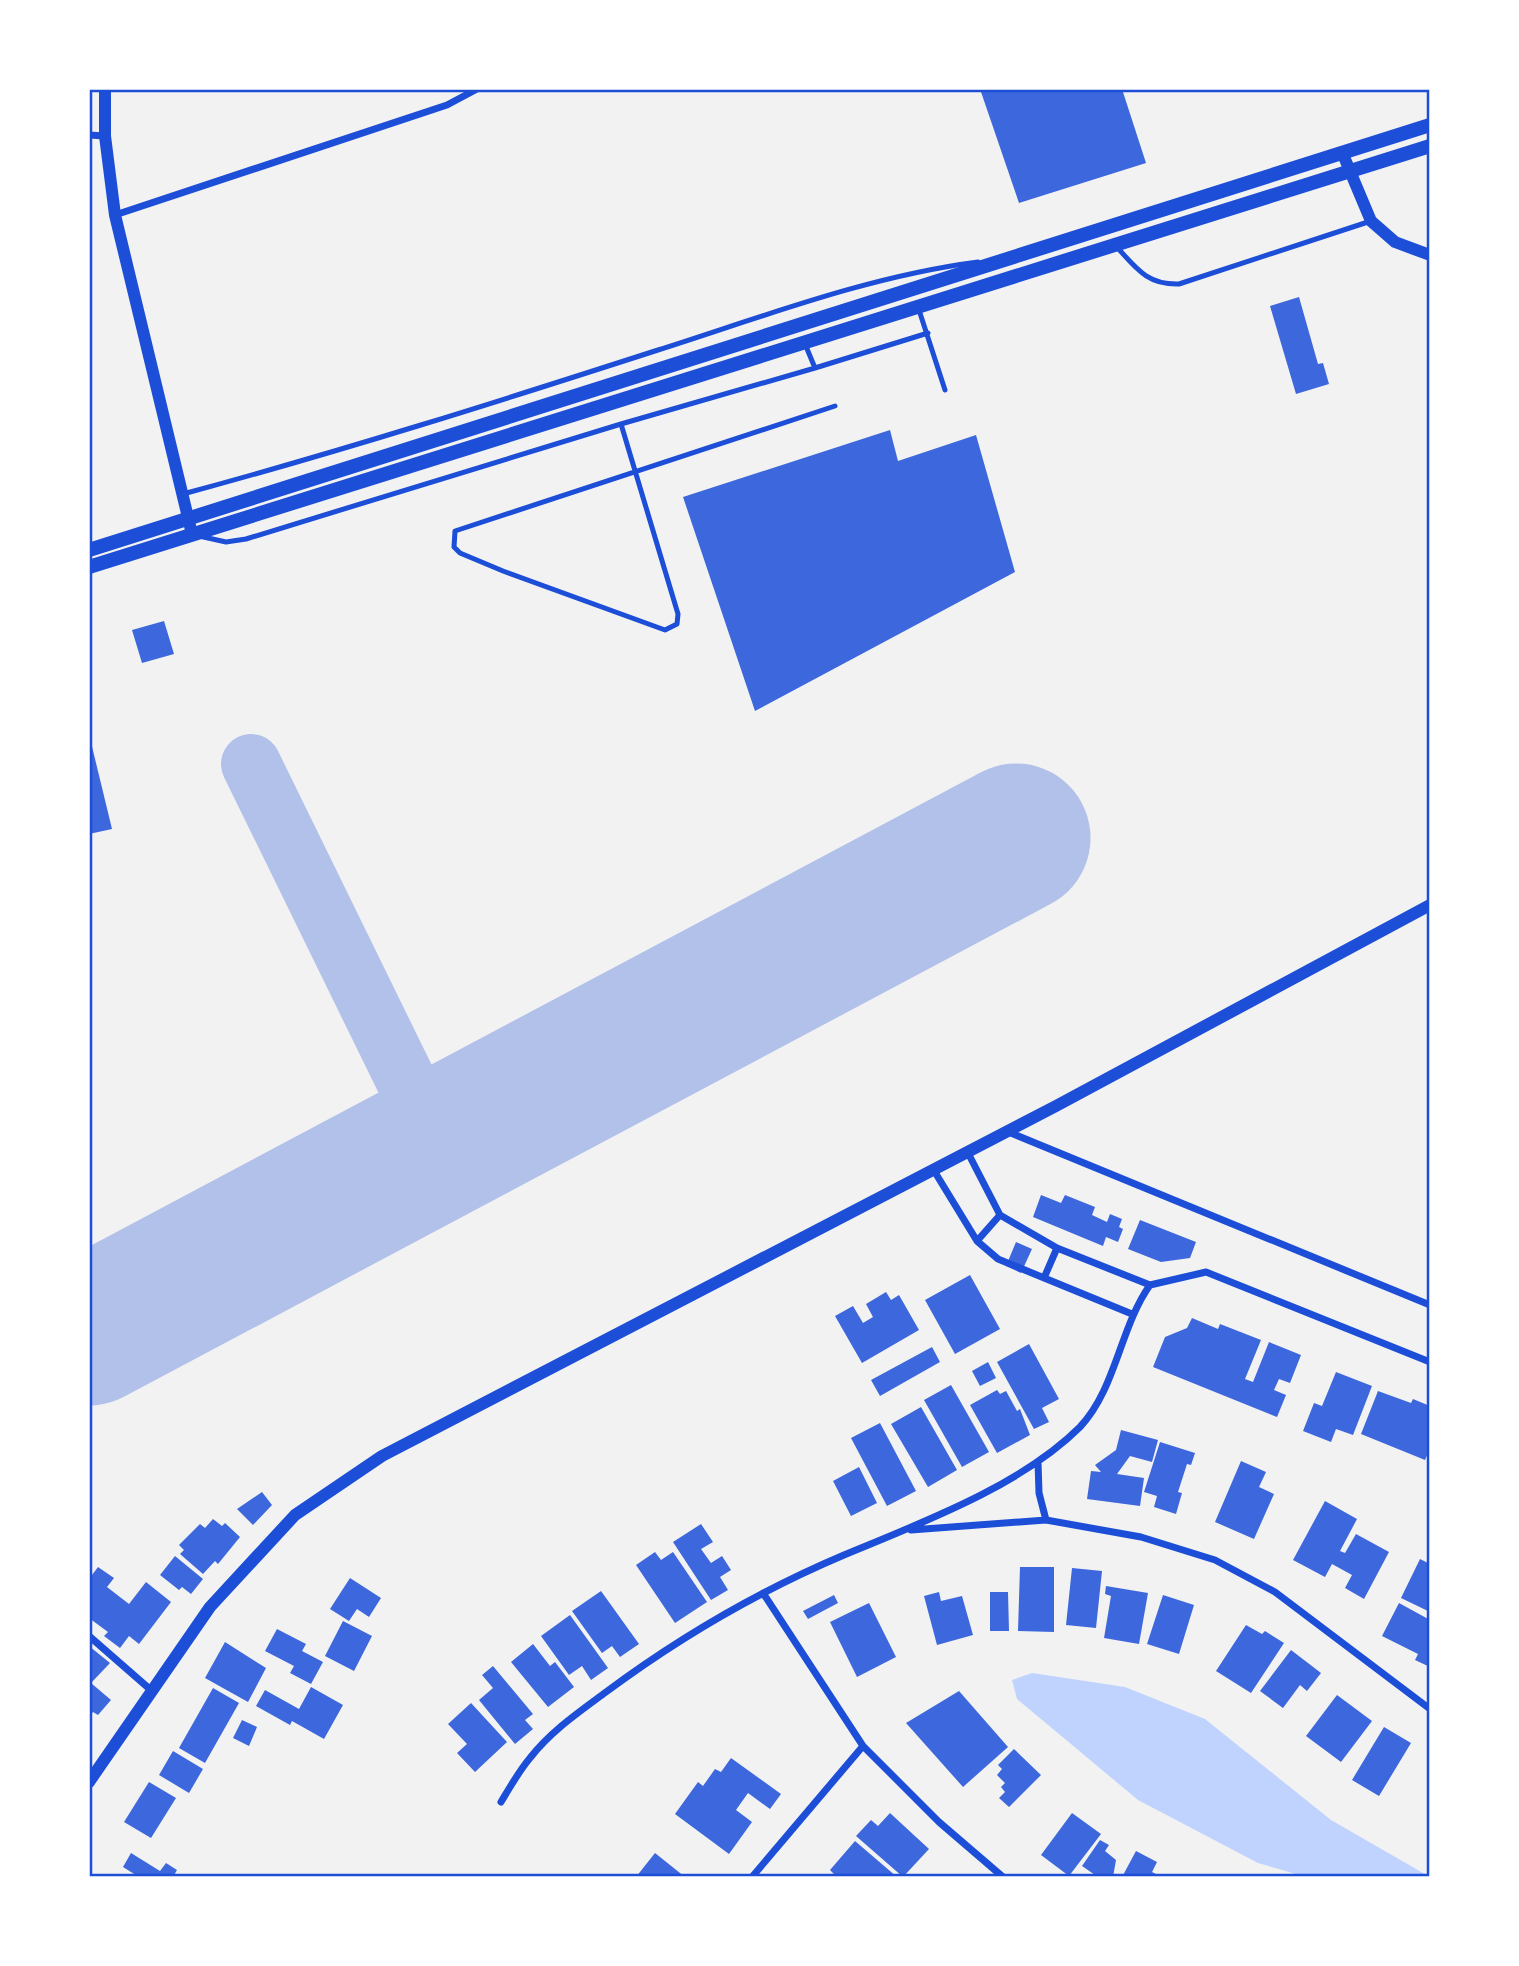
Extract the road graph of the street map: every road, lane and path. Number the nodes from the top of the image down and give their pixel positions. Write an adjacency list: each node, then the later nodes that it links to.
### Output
1 (105, 89): 5 (street)
2 (477, 89): 9 (street)
3 (1430, 125): 7 (main road)
4 (89, 135): 5 (street)
5 (105, 136): 9 (street)
6 (1430, 146): 8 (main road)
7 (1342, 152): 8 (street); 13 (main road)
8 (1349, 172): 10 (street); 11 (main road)
9 (115, 215): 22 (street)
10 (1371, 221): 11 (lane); 12 (street)
11 (1115, 246): 14 (main road)
12 (1430, 255)
13 (1013, 257): 22 (lane); 23 (main road)
14 (918, 307): 15 (lane); 16 (main road)
15 (928, 333): 17 (lane); 18 (lane)
16 (805, 344): 17 (lane); 24 (main road)
17 (816, 368): 20 (lane)
18 (945, 390)
19 (835, 406): 21 (lane)
20 (621, 424): 21 (lane); 24 (lane)
21 (635, 471): 21 (lane)
22 (183, 495): 23 (street)
23 (188, 519): 24 (street); 25 (main road)
24 (192, 534): 26 (main road)
25 (89, 550)
26 (89, 567)
27 (1430, 905): 28 (street)
28 (1006, 1131): 29 (street); 36 (street)
29 (967, 1151): 30 (street); 31 (street)
30 (932, 1169): 32 (street); 44 (street)
31 (1000, 1215): 32 (street); 33 (street)
32 (977, 1241): 34 (street)
33 (1058, 1248): 34 (street); 35 (street)
34 (1044, 1278): 37 (street)
35 (1150, 1285): 37 (street); 38 (street)
36 (1430, 1305)
37 (1132, 1314): 39 (street)
38 (1430, 1362)
39 (1038, 1462): 40 (street); 41 (street)
40 (1046, 1520): 41 (street); 45 (street)
41 (903, 1531): 42 (street)
42 (763, 1593): 46 (street); 48 (street)
43 (89, 1636): 44 (street)
44 (152, 1690): 47 (street)
45 (1430, 1709)
46 (863, 1746): 49 (street); 50 (street)
47 (89, 1782)
48 (501, 1802)
49 (752, 1877)
50 (1003, 1877)

